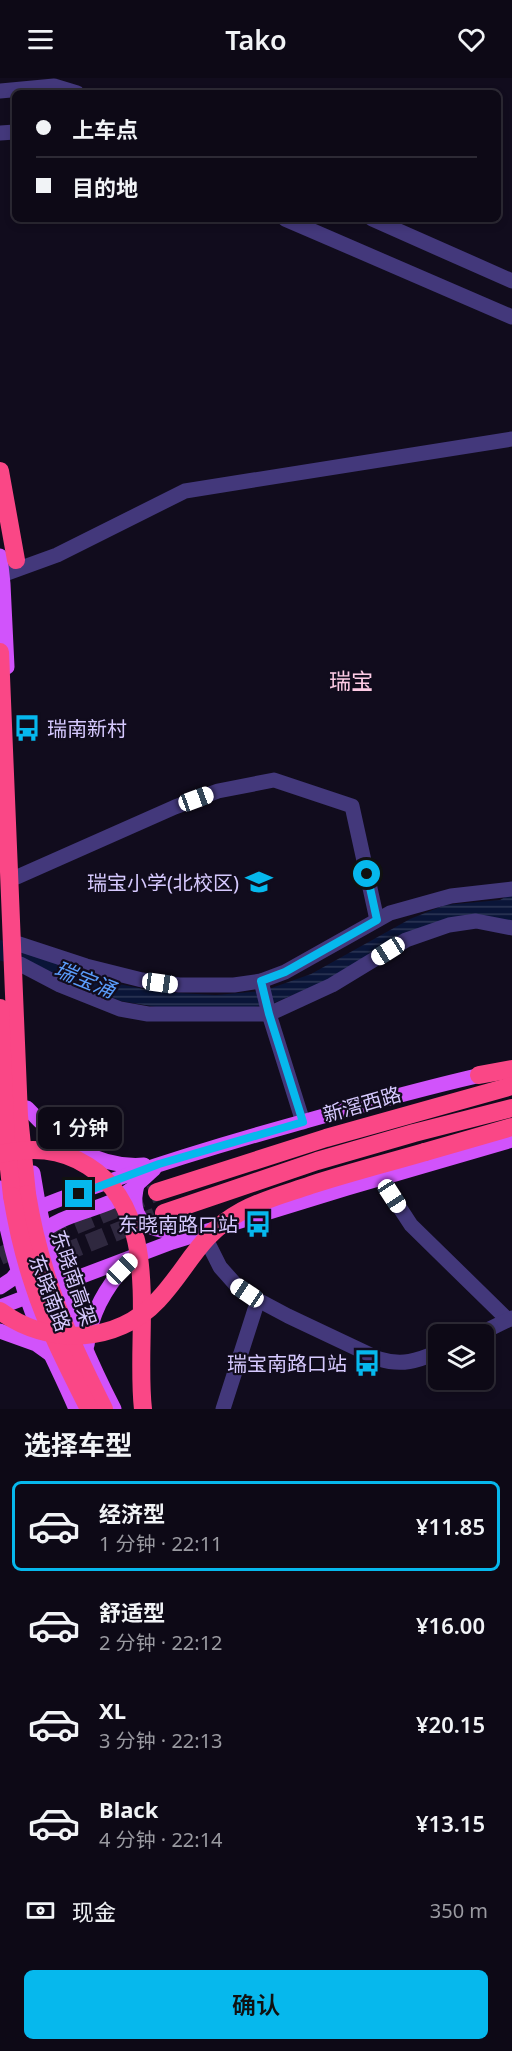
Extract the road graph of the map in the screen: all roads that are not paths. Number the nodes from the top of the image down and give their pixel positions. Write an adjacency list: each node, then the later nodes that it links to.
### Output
1 (67, 90): 2 (street)
2 (0, 91)
3 (292, 222): 6 (street)
4 (379, 222): 5 (street)
5 (512, 281)
6 (512, 317)
7 (512, 439): 10 (street)
8 (0, 471): 9 (highway)
9 (8, 558): 10 (main road, 东晓南路)
10 (2, 575): 12 (main road, 东晓南路)
11 (0, 652): 56 (highway, 东晓南高架, bridge)
12 (17, 877): 14 (street); 16 (main road, 东晓南路)
13 (512, 889): 14 (street)
14 (377, 920): 18 (street)
15 (512, 928): 20 (street)
16 (19, 944): 17 (main road, 东晓南路); 18 (street)
17 (20, 964): 20 (street); 25 (main road, 东晓南路)
18 (261, 981): 20 (street)
19 (0, 1008): 21 (highway, 东晓南高架)
20 (269, 1014): 27 (street)
21 (1, 1037): 55 (highway, 东晓南高架, bridge)
22 (512, 1068): 23 (highway)
23 (478, 1075): 27 (main road)
24 (512, 1086): 35 (highway, 新滘西路)
25 (27, 1108): 31 (main road); 36 (main road, 东晓南路)
26 (512, 1108): 37 (highway)
27 (303, 1122): 31 (main road)
28 (512, 1127): 47 (highway, bridge)
29 (512, 1140): 32 (main road)
30 (0, 1154): 58 (highway, bridge)
31 (159, 1164): 33 (main road); 36 (main road)
32 (383, 1177): 40 (main road); 48 (street)
33 (136, 1185): 39 (main road); 40 (main road)
34 (0, 1188): 38 (main road, 东晓南路)
35 (158, 1192)
36 (39, 1208): 38 (main road); 39 (main road, 东晓南路); 42 (main road)
37 (164, 1213)
38 (3, 1222): 42 (main road, 东晓南路)
39 (44, 1230): 43 (main road, 东晓南路); 45 (main road)
40 (202, 1233): 41 (main road); 46 (street)
41 (136, 1256): 43 (main road); 51 (main road)
42 (18, 1272): 44 (main road); 45 (main road, 东晓南路)
43 (61, 1285): 45 (main road); 51 (main road, 东晓南路)
44 (0, 1287)
45 (27, 1297): 47 (main road); 53 (main road, 东晓南路)
46 (258, 1300): 52 (street); 59 (street)
47 (0, 1309)
48 (510, 1319): 49 (street)
49 (494, 1327)
50 (0, 1331): 53 (main road)
51 (86, 1348): 53 (main road); 57 (main road, 东晓南路)
52 (428, 1356)
53 (54, 1358): 54 (main road, 东晓南路)
54 (76, 1409)
55 (88, 1409)
56 (104, 1409)
57 (114, 1409)
58 (143, 1409)
59 (222, 1409)

